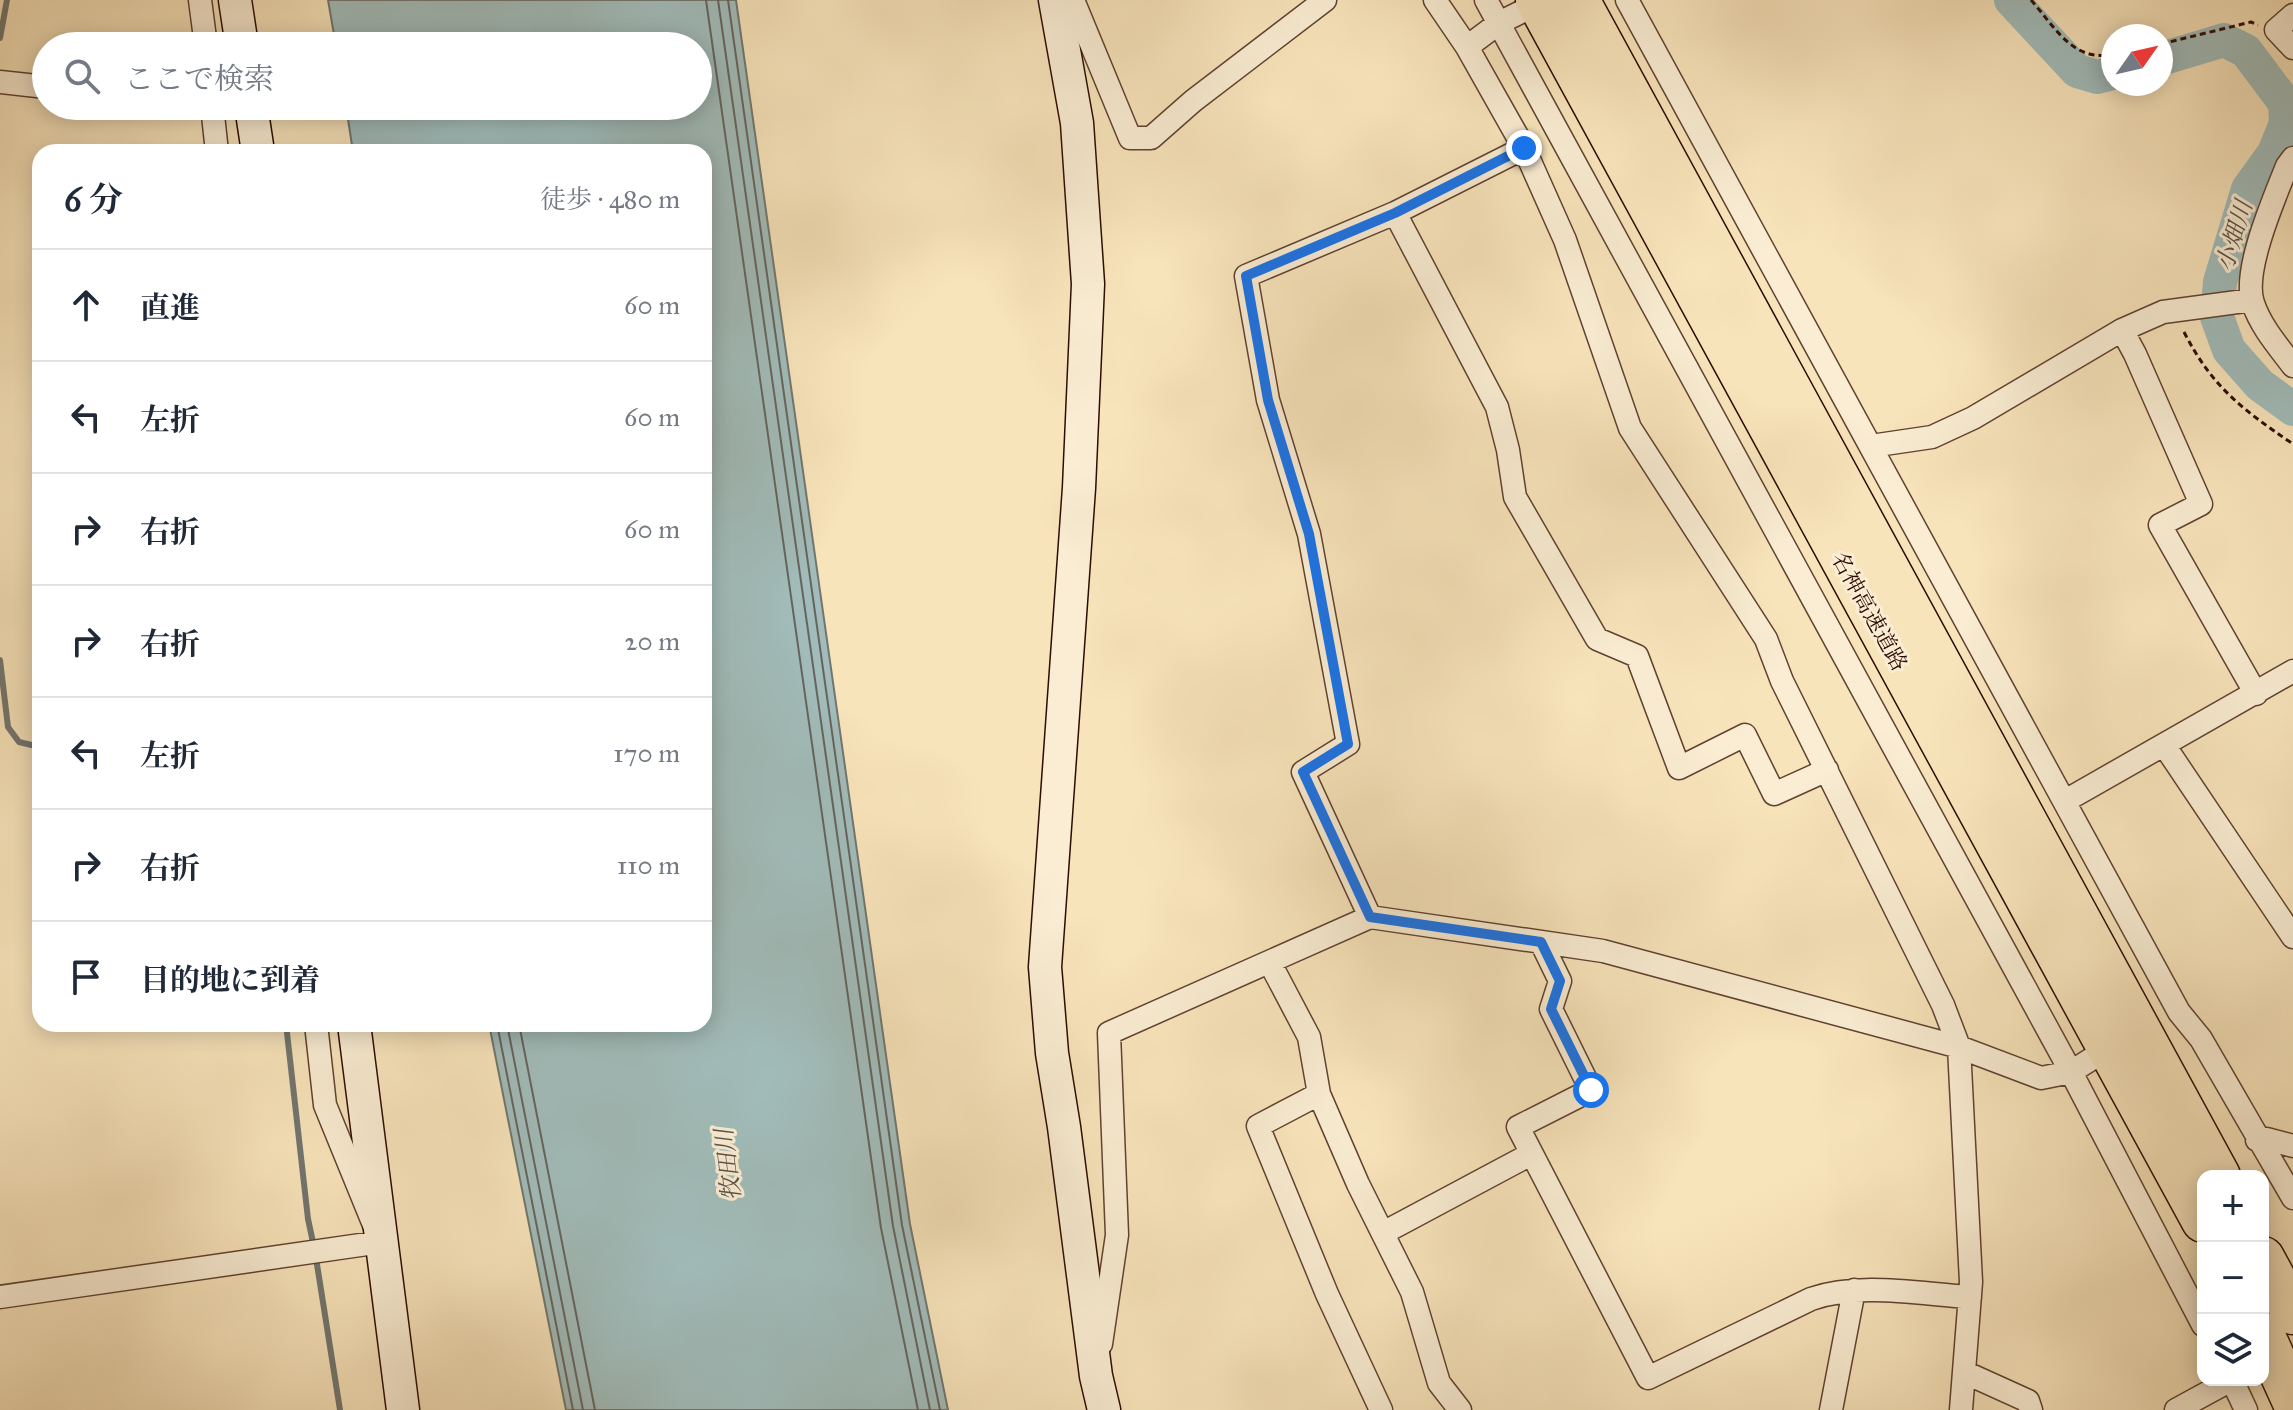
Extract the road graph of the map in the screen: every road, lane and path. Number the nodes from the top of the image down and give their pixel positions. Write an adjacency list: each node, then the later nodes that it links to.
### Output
1 (200, 0): 13 (street)
2 (235, 0): 14 (street)
3 (1055, 0): 72 (street)
4 (1073, 0): 5 (street)
5 (1325, 0)
6 (1435, 0): 16 (street)
7 (1486, 0): 11 (street)
8 (1578, 0): 58 (highway, 名神高速道路)
9 (1627, 0): 33 (street)
10 (2031, 0): 18 (path)
11 (1518, 12): 16 (street); 37 (street); 60 (highway, 名神高速道路)
12 (2285, 22): 15 (path); 17 (street)
13 (204, 32)
14 (240, 32)
15 (2173, 41)
16 (1467, 47): 25 (street)
17 (2293, 48)
18 (2101, 56)
19 (0, 82): 20 (street)
20 (32, 85)
21 (213, 120): 23 (street)
22 (253, 120): 24 (street)
23 (216, 144)
24 (257, 144)
25 (1524, 148): 27 (street); 41 (street)
26 (2293, 158): 28 (street)
27 (1395, 213): 41 (street); 43 (street)
28 (2247, 301): 29 (street); 31 (street)
29 (2191, 307): 30 (street); 32 (path)
30 (2122, 330): 33 (street); 39 (street)
31 (2293, 366)
32 (2293, 444)
33 (1871, 446): 34 (street)
34 (1895, 491): 35 (street); 42 (street)
35 (1873, 502)
36 (1807, 535): 37 (street)
37 (1784, 547): 53 (street)
38 (2293, 671): 39 (street)
39 (2256, 694): 40 (street)
40 (2164, 745): 42 (street); 44 (street)
41 (1827, 770): 51 (street)
42 (2065, 801): 47 (street)
43 (1370, 917): 45 (street); 46 (street)
44 (2293, 937)
45 (1541, 942): 51 (street); 57 (street)
46 (1270, 963): 54 (street); 72 (street)
47 (2179, 1012): 48 (street); 55 (street)
48 (2157, 1024)
49 (317, 1032): 62 (street)
50 (355, 1032): 62 (street)
51 (1959, 1047): 53 (street); 66 (street)
52 (2093, 1058): 53 (street)
53 (2071, 1072): 68 (street)
54 (1319, 1094): 61 (street); 79 (street)
55 (2257, 1140): 56 (street); 59 (street)
56 (2293, 1146)
57 (1531, 1154): 61 (street); 64 (street)
58 (2216, 1170)
59 (2293, 1198)
60 (2197, 1210)
61 (1383, 1233): 80 (street)
62 (381, 1242): 65 (street); 77 (street)
63 (2269, 1269): 67 (highway)
64 (1854, 1290): 66 (street); 81 (street)
65 (0, 1297)
66 (1970, 1297): 71 (street)
67 (2293, 1313)
68 (2197, 1314)
69 (2269, 1344): 75 (highway)
70 (2269, 1346): 76 (highway)
71 (1964, 1372): 82 (street); 83 (street)
72 (1096, 1376): 78 (street)
73 (2221, 1386): 84 (street)
74 (2235, 1386): 85 (street)
75 (2293, 1386)
76 (2293, 1400)
77 (403, 1410)
78 (1104, 1410)
79 (1381, 1410)
80 (1460, 1410)
81 (1831, 1410)
82 (1961, 1410)
83 (2031, 1410)
84 (2176, 1410)
85 (2246, 1410)

